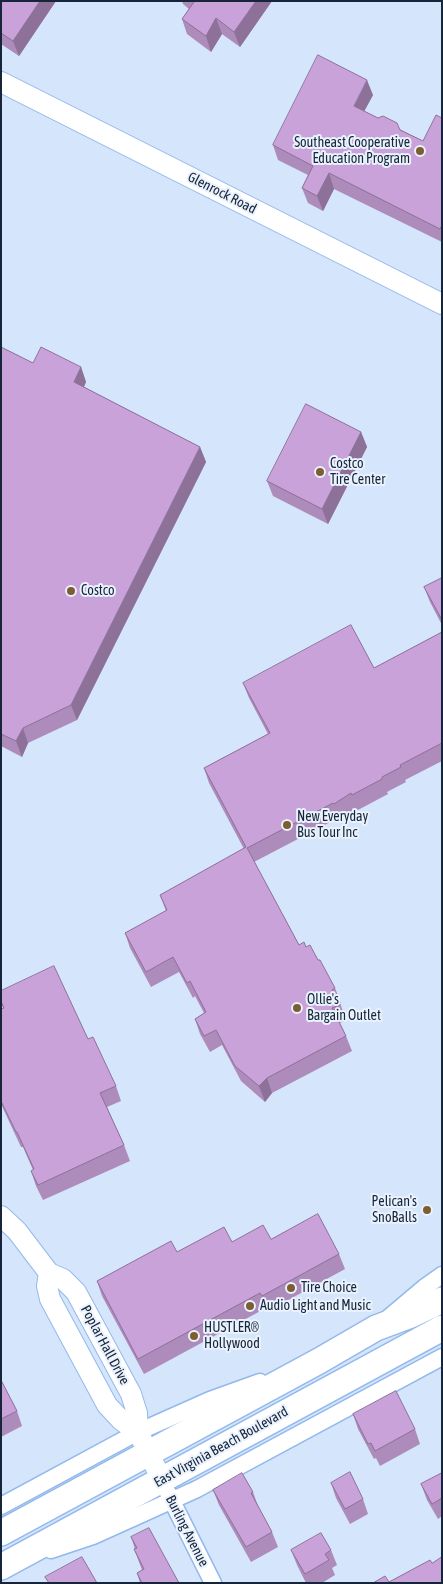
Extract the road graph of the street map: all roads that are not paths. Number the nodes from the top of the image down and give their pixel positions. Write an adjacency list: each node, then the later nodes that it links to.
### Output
1 (1, 82): 2 (street, Glenrock Road)
2 (442, 304)
3 (1, 1216): 9 (street, Poplar Hall Drive)
4 (442, 1275): 6 (street)
5 (442, 1300): 6 (main road, East Virginia Beach Boulevard)
6 (376, 1328): 9 (main road, East Virginia Beach Boulevard)
7 (442, 1328): 10 (main road, East Virginia Beach Boulevard)
8 (442, 1357): 10 (street)
9 (143, 1443): 10 (street, Poplar Hall Drive); 11 (street); 12 (main road, East Virginia Beach Boulevard)
10 (167, 1490): 13 (main road, East Virginia Beach Boulevard); 14 (street, Burling Avenue)
11 (1, 1506)
12 (1, 1533)
13 (5, 1565)
14 (213, 1583)

